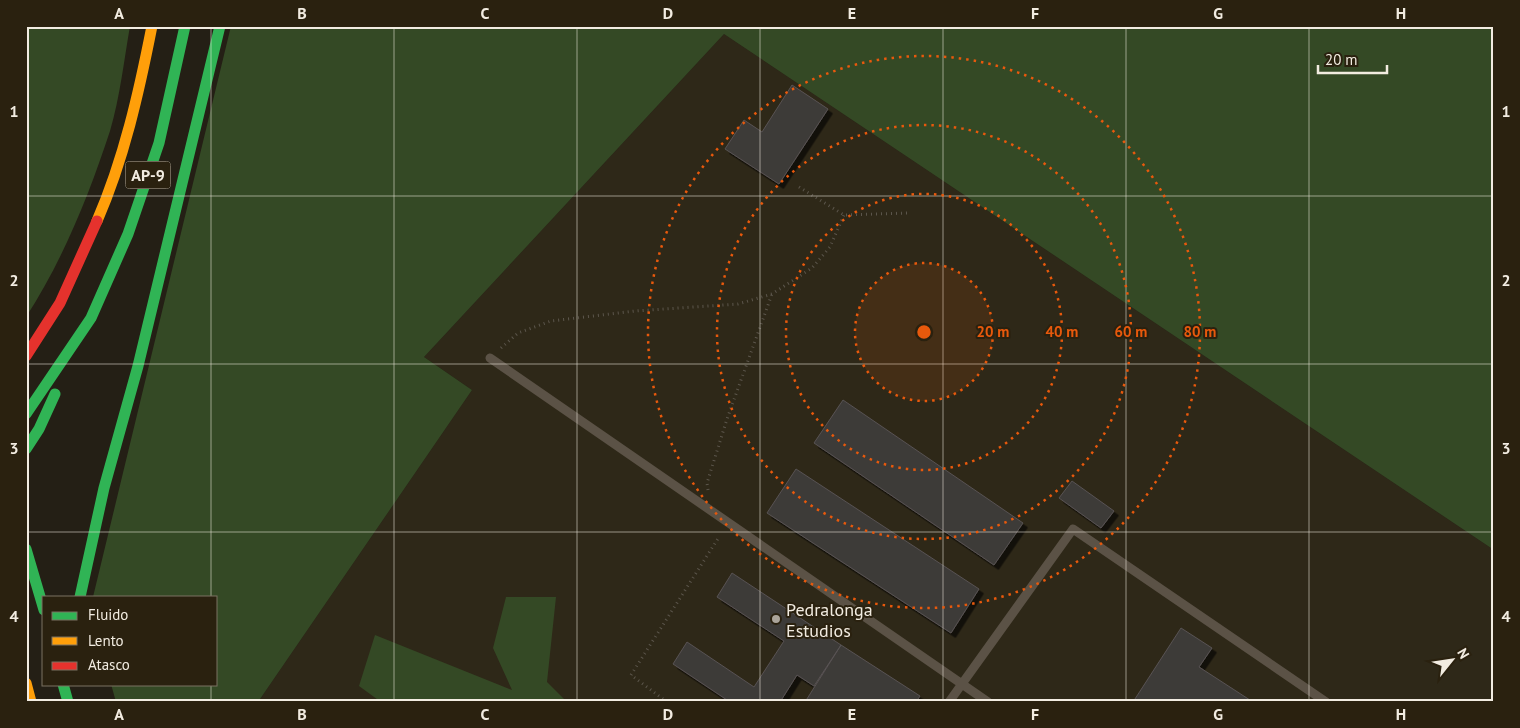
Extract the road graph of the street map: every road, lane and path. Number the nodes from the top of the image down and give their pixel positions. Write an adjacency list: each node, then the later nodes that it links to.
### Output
1 (152, 26): 8 (main road)
2 (185, 26): 7 (main road, AP-9)
3 (220, 26): 13 (main road)
4 (799, 187): 6 (path)
5 (908, 213): 6 (path)
6 (844, 214): 9 (path)
7 (91, 318): 10 (main road, AP-9); 11 (main road)
8 (26, 356)
9 (490, 358): 16 (lane)
10 (26, 414)
11 (26, 449)
12 (26, 548): 14 (main road)
13 (80, 596)
14 (42, 603)
15 (26, 683): 18 (main road)
16 (962, 685): 20 (lane); 21 (lane); 22 (lane)
17 (64, 686): 19 (main road)
18 (31, 702)
19 (68, 702)
20 (949, 702)
21 (988, 702)
22 (1326, 702)

